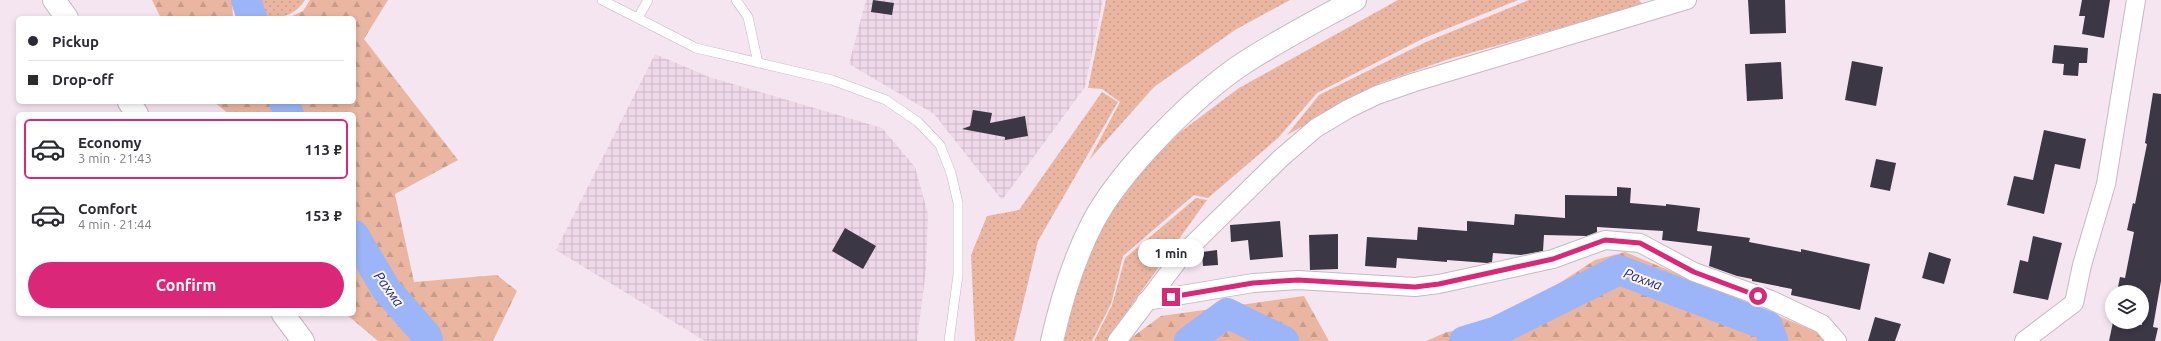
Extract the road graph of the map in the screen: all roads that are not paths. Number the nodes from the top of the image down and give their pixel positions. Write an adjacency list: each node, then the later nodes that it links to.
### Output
1 (54, 0): 8 (main road)
2 (602, 0): 9 (lane)
3 (648, 0): 9 (lane)
4 (736, 0): 10 (lane)
5 (1355, 0): 15 (main road)
6 (1687, 0): 11 (street)
7 (2136, 0): 18 (street)
8 (66, 16)
9 (638, 18): 10 (lane)
10 (758, 63): 14 (lane)
11 (1146, 301): 16 (street); 17 (street)
12 (284, 316): 13 (main road)
13 (303, 341)
14 (949, 341)
15 (1052, 341)
16 (1117, 341)
17 (1837, 341)
18 (2024, 341)

